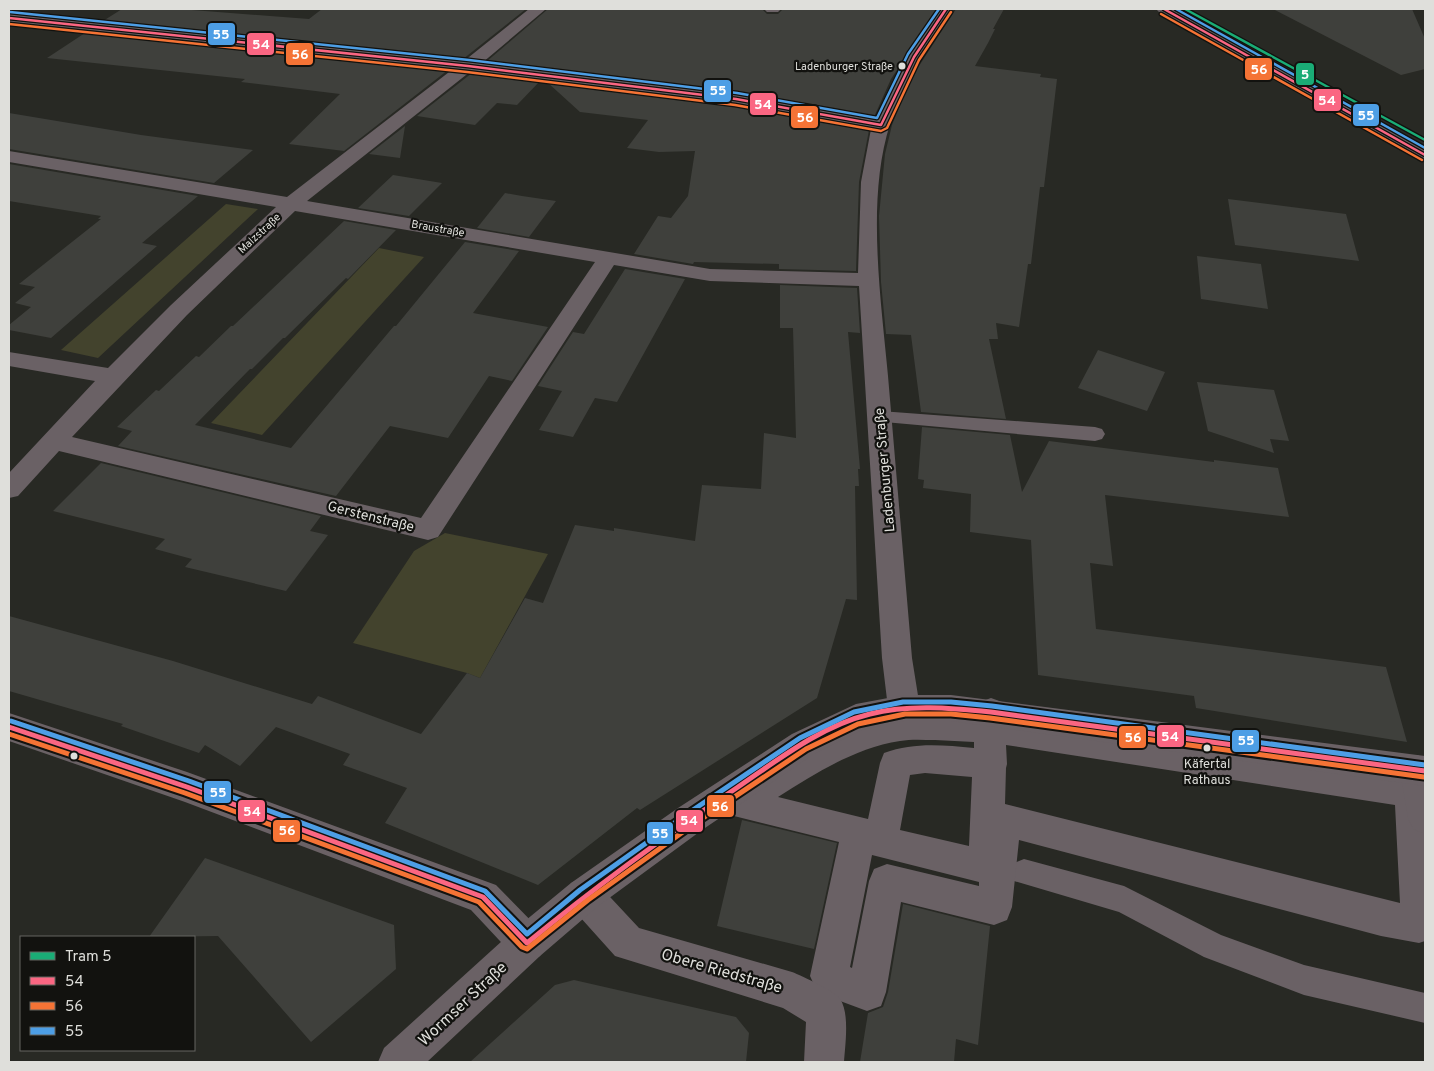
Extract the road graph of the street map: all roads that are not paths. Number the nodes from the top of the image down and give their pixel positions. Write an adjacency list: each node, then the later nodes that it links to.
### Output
1 (538, 9): 5 (street, Malzstraße)
2 (946, 9): 6 (street, Ladenburger Straße)
3 (1164, 9): 7 (street)
4 (9, 18): 5 (street)
5 (468, 66): 6 (street); 9 (street, Malzstraße)
6 (881, 125): 11 (street, Ladenburger Straße)
7 (1425, 155)
8 (9, 156): 9 (street, Braustraße)
9 (292, 203): 10 (street, Braustraße); 13 (street, Malzstraße)
10 (608, 258): 11 (street, Braustraße); 16 (street, Gerstenstraße)
11 (869, 280): 14 (street, Ladenburger Straße)
12 (9, 359): 13 (street)
13 (113, 377): 16 (street, Malzstraße)
14 (880, 417): 15 (lane); 18 (street, Ladenburger Straße)
15 (1095, 434)
16 (55, 442): 17 (street, Malzstraße)
17 (9, 489)
18 (902, 718): 19 (street); 19 (street); 21 (street, Ladenburger Straße); 26 (street, Wormser Straße)
19 (991, 721): 22 (street); 23 (street)
20 (9, 727): 27 (street)
21 (896, 763): 22 (street); 22 (street, Ladenburger Straße)
22 (991, 764)
23 (1421, 770): 24 (street)
24 (1425, 818)
25 (1024, 872): 28 (lane)
26 (584, 894): 27 (street, Wormser Straße); 30 (street, Obere Riedstraße)
27 (527, 943): 29 (street, Wormser Straße)
28 (1425, 1008)
29 (398, 1062)
30 (824, 1062)

